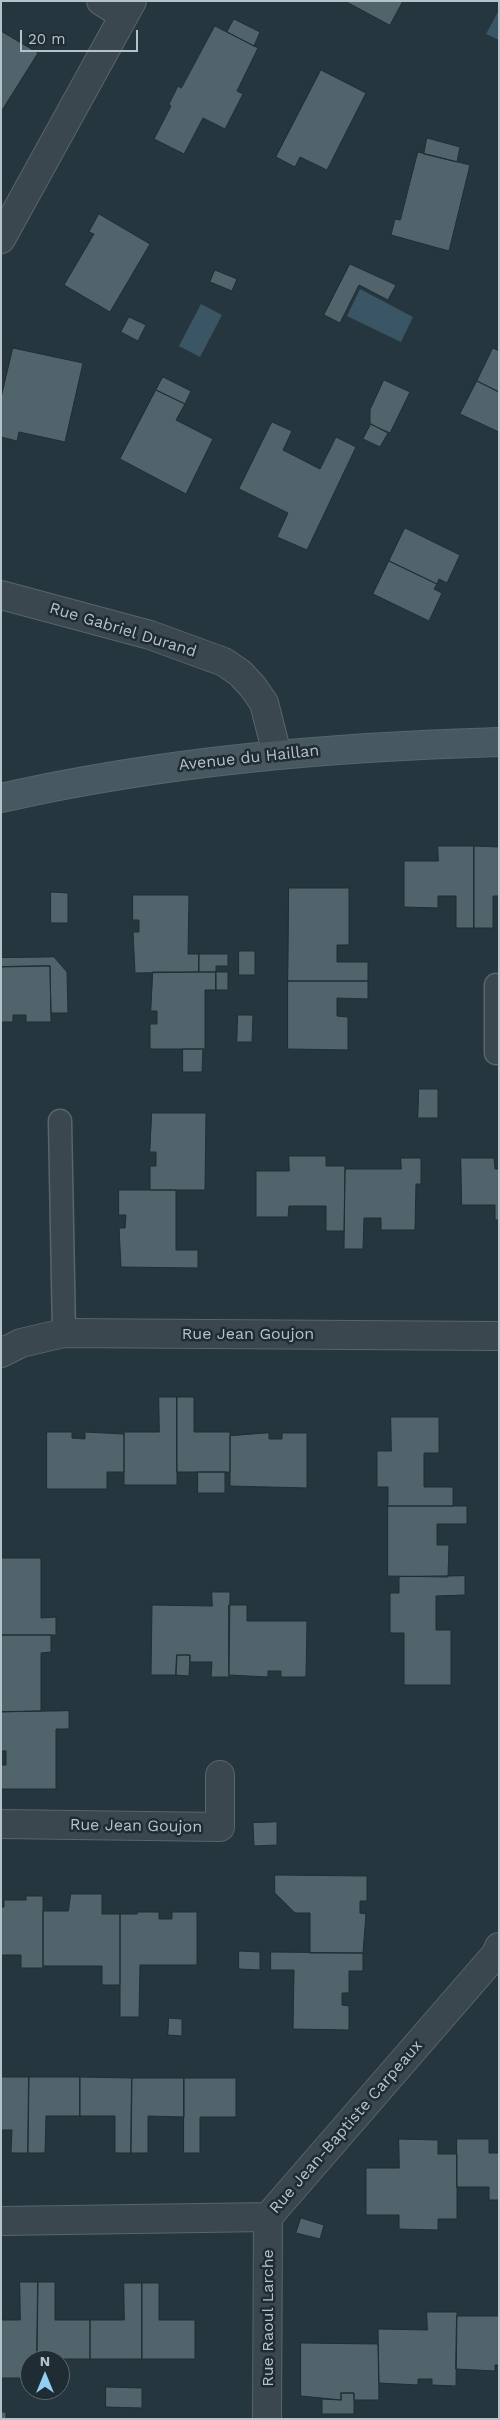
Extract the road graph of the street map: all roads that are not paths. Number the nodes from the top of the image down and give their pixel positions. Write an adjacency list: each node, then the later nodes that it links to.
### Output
1 (119, 6): 2 (street)
2 (1, 239)
3 (1, 595): 5 (street, Rue Gabriel Durand)
4 (499, 742): 5 (street, Avenue du Haillan)
5 (277, 754): 6 (street, Avenue du Haillan)
6 (1, 798)
7 (496, 985): 8 (lane)
8 (499, 1054)
9 (60, 1121): 10 (lane)
10 (64, 1333): 11 (street, Rue Jean Goujon); 12 (street, Rue Jean Goujon)
11 (499, 1336)
12 (1, 1353)
13 (220, 1775): 14 (street, Rue Jean Goujon)
14 (1, 1824)
15 (498, 1952): 16 (street, Rue Jean-Baptiste Carpeaux)
16 (268, 2217): 17 (street, Rue Jean-Baptiste Carpeaux); 18 (street, Rue Raoul Larche)
17 (1, 2221)
18 (267, 2419)

